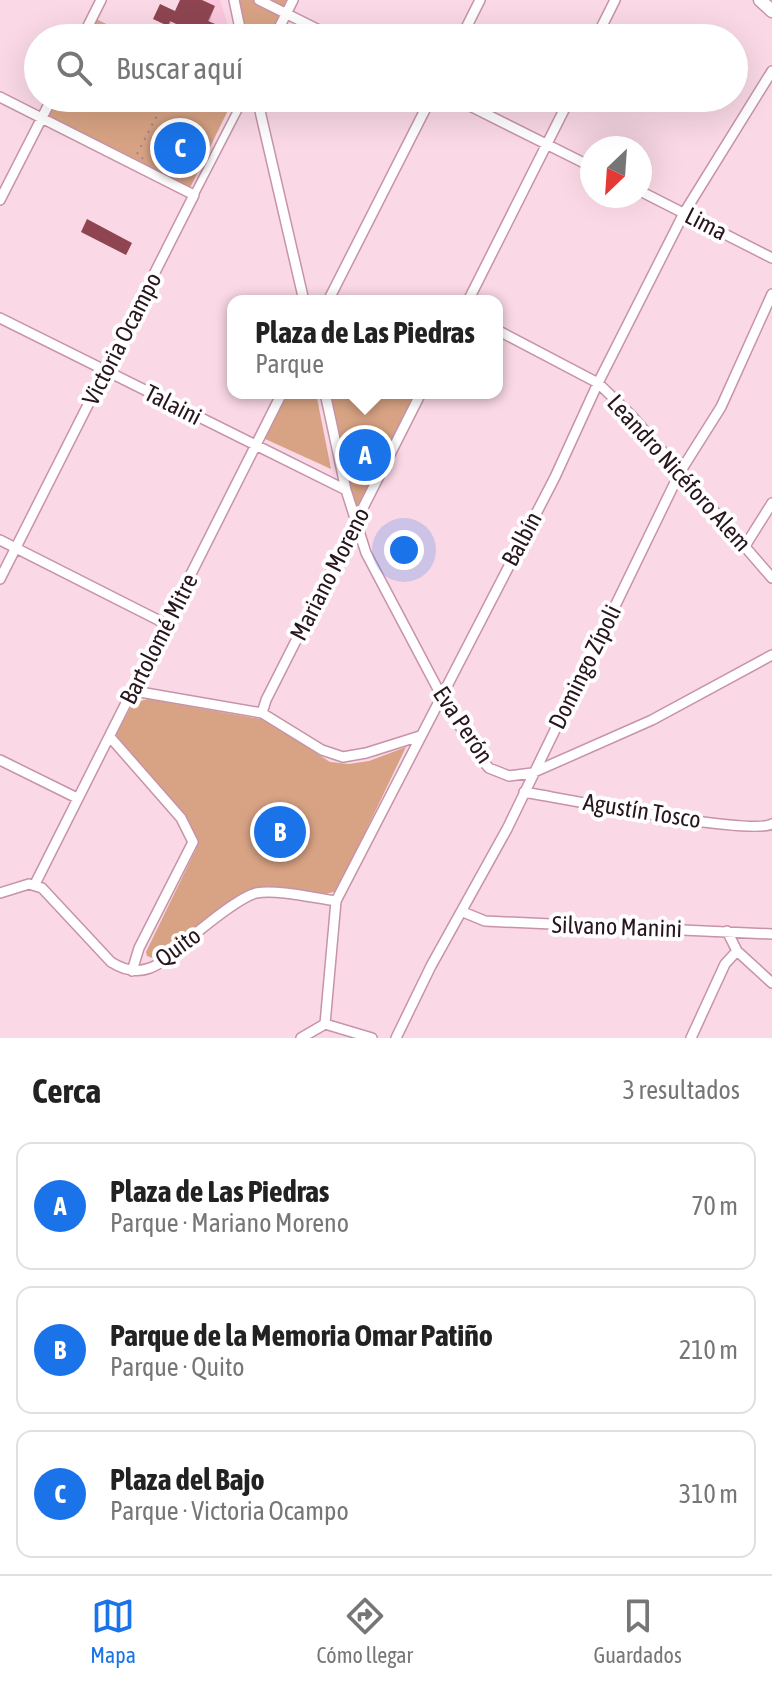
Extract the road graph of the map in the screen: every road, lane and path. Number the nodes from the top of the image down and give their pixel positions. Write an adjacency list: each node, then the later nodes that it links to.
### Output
1 (101, 0): 10 (street)
2 (234, 0): 11 (street)
3 (259, 0): 9 (street)
4 (293, 0): 9 (street)
5 (480, 0): 14 (street)
6 (615, 0): 15 (street)
7 (760, 0): 8 (main road)
8 (772, 11)
9 (286, 14): 12 (street); 13 (street)
10 (89, 24)
11 (239, 24)
12 (281, 24)
13 (306, 24)
14 (468, 24)
15 (603, 24)
16 (772, 71): 19 (street, Balbín)
17 (0, 97): 18 (street)
18 (24, 109)
19 (748, 110)
20 (30, 112): 29 (street)
21 (45, 112): 29 (street)
22 (159, 112): 31 (path)
23 (237, 112): 33 (street, Victoria Ocampo)
24 (260, 112): 39 (street)
25 (424, 112): 40 (street)
26 (482, 112): 30 (street)
27 (563, 112): 30 (street)
28 (747, 112): 36 (street, Balbín)
29 (42, 118): 33 (street); 35 (street)
30 (547, 145): 32 (street); 41 (street)
31 (135, 158)
32 (580, 161)
33 (194, 195): 44 (street, Victoria Ocampo)
34 (652, 197): 36 (street, Lima)
35 (0, 200)
36 (684, 213): 37 (street, Lima); 45 (street, Balbín)
37 (772, 258)
38 (772, 294): 50 (street, Domingo Zípoli)
39 (303, 295)
40 (331, 295)
41 (471, 295)
42 (0, 318): 44 (street, Talaini)
43 (503, 333): 45 (street, Leandro Nicéforo Alem)
44 (106, 371): 49 (street, Talaini); 56 (street, Victoria Ocampo)
45 (598, 383): 50 (street, Leandro Nicéforo Alem); 62 (street, Balbín)
46 (279, 399): 49 (street, Bartolomé Mitre)
47 (326, 399): 51 (street, Eva Perón)
48 (418, 399): 53 (street, Mariano Moreno)
49 (255, 447): 51 (street, Talaini); 59 (street, Bartolomé Mitre)
50 (680, 472): 55 (street, Leandro Nicéforo Alem); 67 (street, Domingo Zípoli)
51 (346, 490): 53 (street, Eva Perón)
52 (772, 503): 55 (street)
53 (356, 525): 62 (street, Eva Perón); 63 (street, Mariano Moreno)
54 (0, 540): 56 (street)
55 (745, 546): 57 (street, Leandro Nicéforo Alem)
56 (16, 548): 58 (street, Victoria Ocampo); 59 (street)
57 (772, 578)
58 (0, 579)
59 (166, 624): 61 (street, Bartolomé Mitre)
60 (772, 655): 67 (street, Eva Perón)
61 (134, 691): 63 (street); 65 (street, Bartolomé Mitre)
62 (441, 695): 64 (street, Balbín); 67 (street, Eva Perón)
63 (262, 713): 64 (street)
64 (420, 736): 73 (street, Balbín)
65 (110, 737): 69 (street, Bartolomé Mitre); 78 (street)
66 (0, 760): 69 (street)
67 (532, 773): 68 (street, Domingo Zípoli)
68 (524, 792): 70 (street, Agustín Tosco); 74 (street, Domingo Zípoli)
69 (77, 798): 71 (street, Bartolomé Mitre)
70 (772, 824)
71 (35, 884): 72 (street); 78 (street, Quito)
72 (0, 893)
73 (336, 901): 78 (street, Quito); 80 (street, Balbín)
74 (463, 912): 75 (street, Silvano Manini); 83 (street, Domingo Zípoli)
75 (727, 931): 76 (street, Silvano Manini); 77 (street)
76 (772, 934)
77 (737, 951): 79 (street); 84 (street)
78 (132, 971)
79 (772, 983)
80 (325, 1024): 81 (street); 82 (street)
81 (301, 1038)
82 (372, 1038)
83 (396, 1038)
84 (691, 1038)

